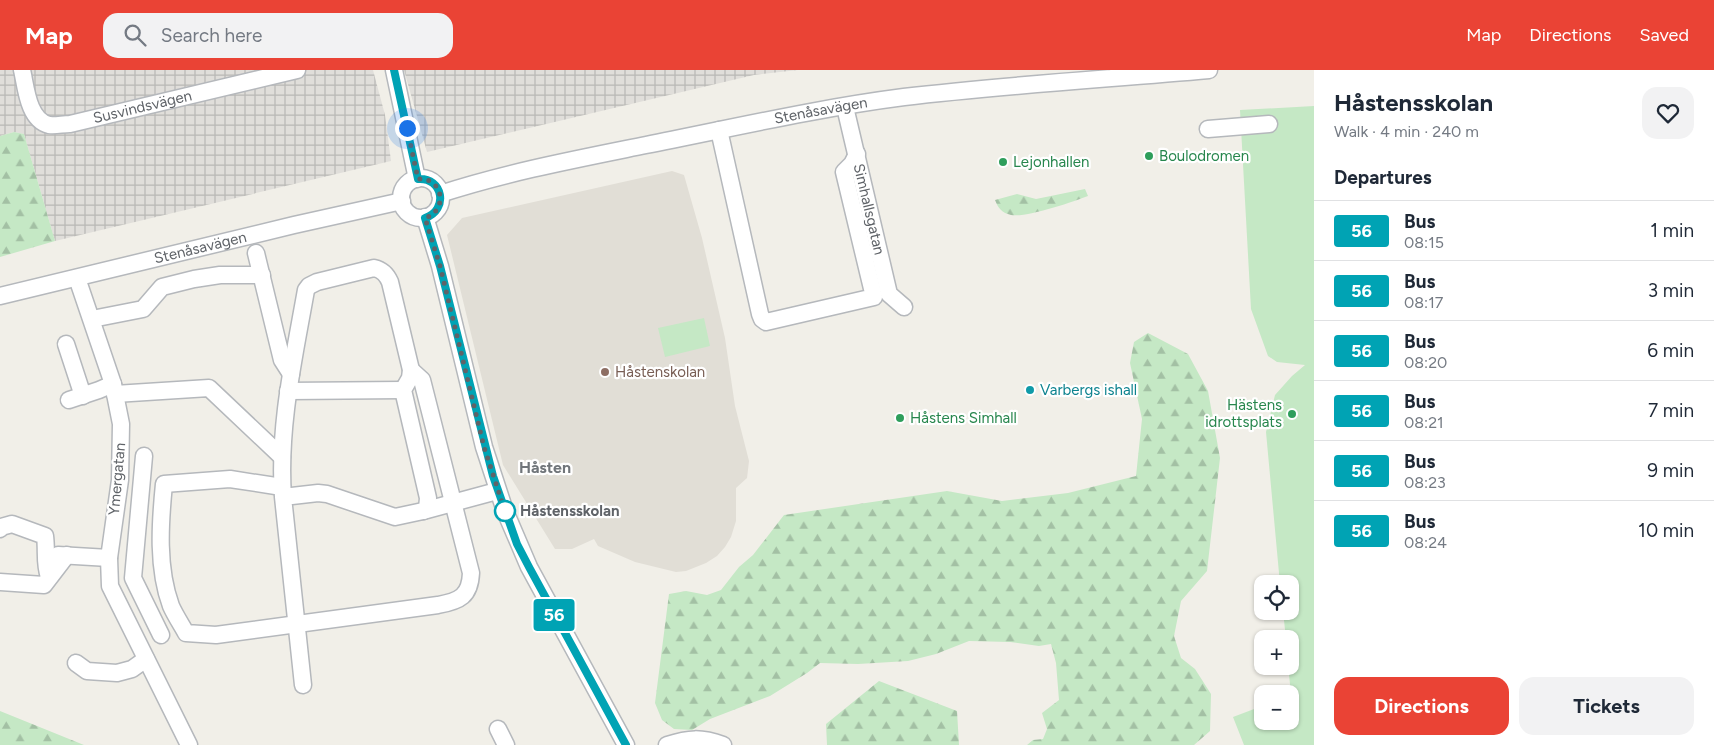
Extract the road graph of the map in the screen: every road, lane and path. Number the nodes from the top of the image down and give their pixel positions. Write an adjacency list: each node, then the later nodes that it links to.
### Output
1 (22, 70): 2 (street, Susvindsvägen)
2 (297, 70)
3 (394, 70): 10 (street)
4 (1209, 70): 5 (street, Stenåsavägen)
5 (845, 107): 8 (street, Stenåsavägen); 9 (street, Simhallsgatan)
6 (1269, 124): 7 (street)
7 (1208, 129)
8 (719, 130): 9 (street); 11 (street, Stenåsavägen)
9 (857, 154): 18 (street, Simhallsgatan)
10 (418, 179): 11 (street); 12 (street)
11 (440, 194): 13 (street)
12 (402, 202): 13 (street); 16 (street, Stenåsavägen)
13 (425, 218): 30 (street)
14 (256, 253): 15 (street)
15 (262, 275): 19 (street); 22 (street)
16 (77, 278): 17 (street, Stenåsavägen); 19 (street, Ymergatan)
17 (0, 296)
18 (904, 307)
19 (92, 319): 23 (street, Ymergatan)
20 (66, 344): 23 (street)
21 (411, 370): 22 (street); 24 (street); 32 (street)
22 (291, 374): 25 (street)
23 (114, 389): 27 (street); 28 (street, Ymergatan)
24 (403, 390): 25 (street); 33 (street)
25 (288, 391): 27 (street)
26 (144, 456): 29 (street)
27 (282, 457): 31 (street)
28 (120, 480): 29 (street); 35 (street, Ymergatan)
29 (142, 483): 39 (street)
30 (497, 491): 32 (street); 46 (street)
31 (282, 492): 33 (street); 38 (street); 38 (street)
32 (454, 503): 33 (street); 38 (street)
33 (423, 511)
34 (0, 529): 36 (street)
35 (109, 558): 36 (street); 40 (street, Ymergatan)
36 (50, 577): 37 (street)
37 (0, 582)
38 (296, 625): 42 (street)
39 (162, 635)
40 (146, 659): 41 (street); 44 (street, Ymergatan)
41 (76, 663)
42 (303, 685)
43 (498, 729): 45 (street)
44 (189, 745)
45 (506, 745)
46 (626, 745)
47 (667, 745): 48 (street)
48 (723, 745)

